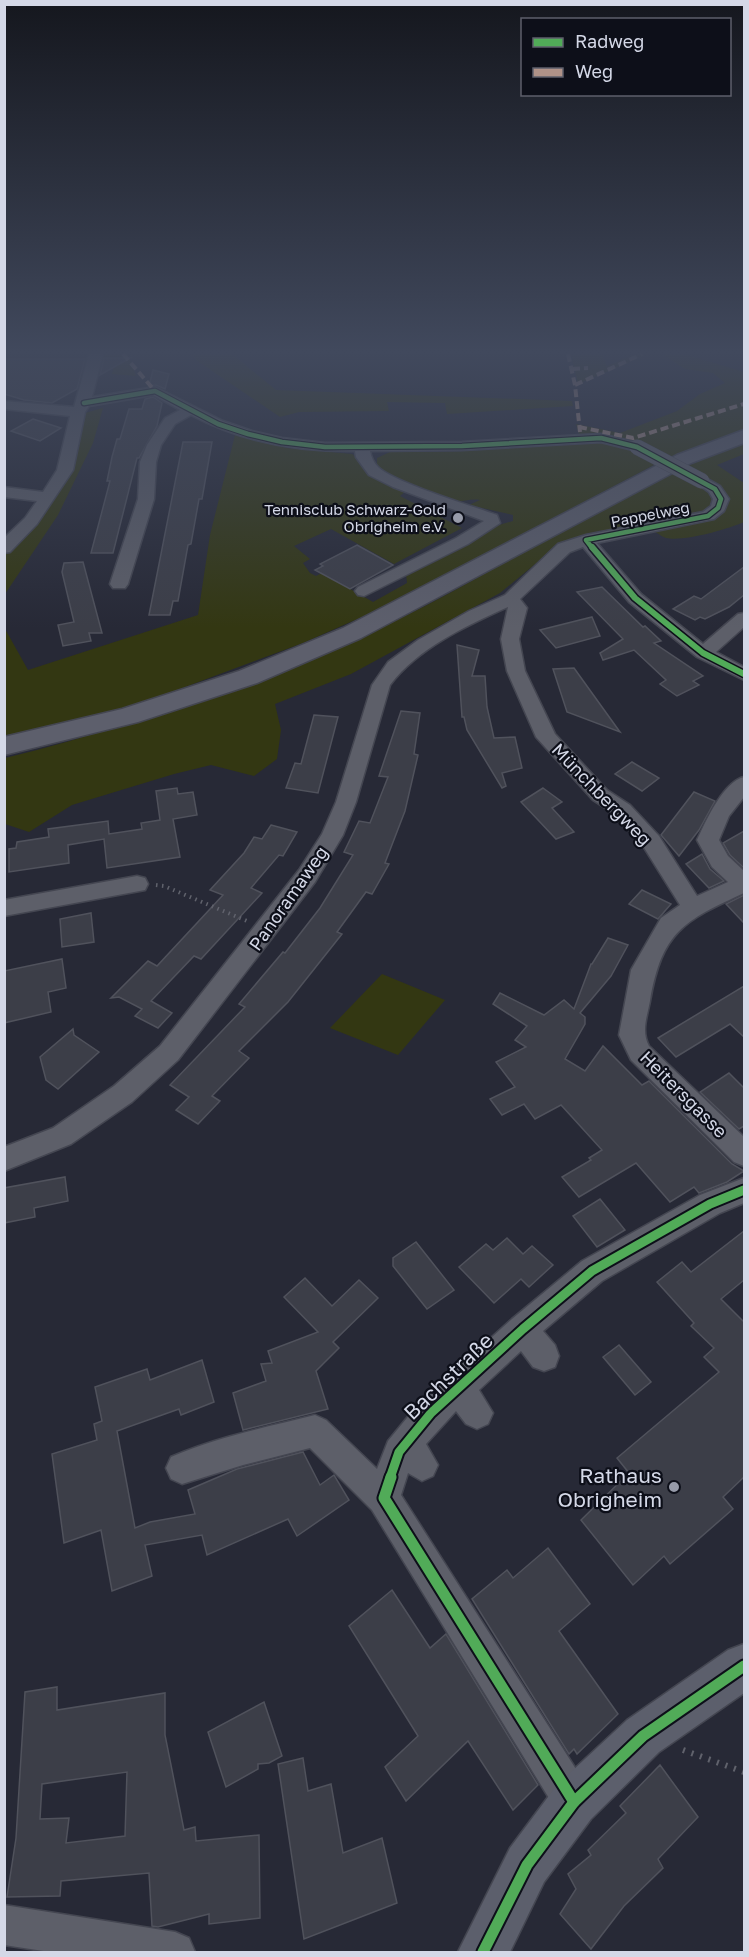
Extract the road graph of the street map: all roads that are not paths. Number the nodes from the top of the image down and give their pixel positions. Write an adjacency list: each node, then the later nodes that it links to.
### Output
1 (71, 445): 9 (street)
2 (154, 445): 12 (street)
3 (326, 445): 7 (street, Pappelweg)
4 (474, 445): 7 (street, Pappelweg, bridge)
5 (630, 445): 10 (street, Pappelweg, bridge)
6 (720, 445): 18 (highway)
7 (362, 448): 13 (street)
8 (4, 492): 9 (street)
9 (47, 497): 11 (street)
10 (586, 540): 14 (street); 16 (street, Pappelweg)
11 (4, 548)
12 (119, 584)
13 (364, 591)
14 (511, 599): 22 (street, Münchbergweg); 25 (street, Panoramaweg)
15 (744, 618): 16 (street)
16 (703, 653): 17 (street, Pappelweg)
17 (744, 674)
18 (4, 746)
19 (744, 784): 20 (street, Heitersgasse)
20 (744, 884): 22 (street, Heitersgasse)
21 (137, 885): 23 (street)
22 (693, 907): 24 (street, Heitersgasse)
23 (4, 908)
24 (744, 1154)
25 (4, 1159)
26 (744, 1190): 27 (street, Bachstraße)
27 (523, 1329): 28 (street); 29 (street, Bachstraße)
28 (544, 1356)
29 (458, 1388): 30 (street); 32 (street, Bachstraße)
30 (477, 1413)
31 (182, 1468): 32 (street)
32 (384, 1498): 34 (street)
33 (744, 1666): 34 (main road)
34 (574, 1802): 37 (main road)
35 (4, 1925): 36 (street)
36 (175, 1953)
37 (483, 1953)

